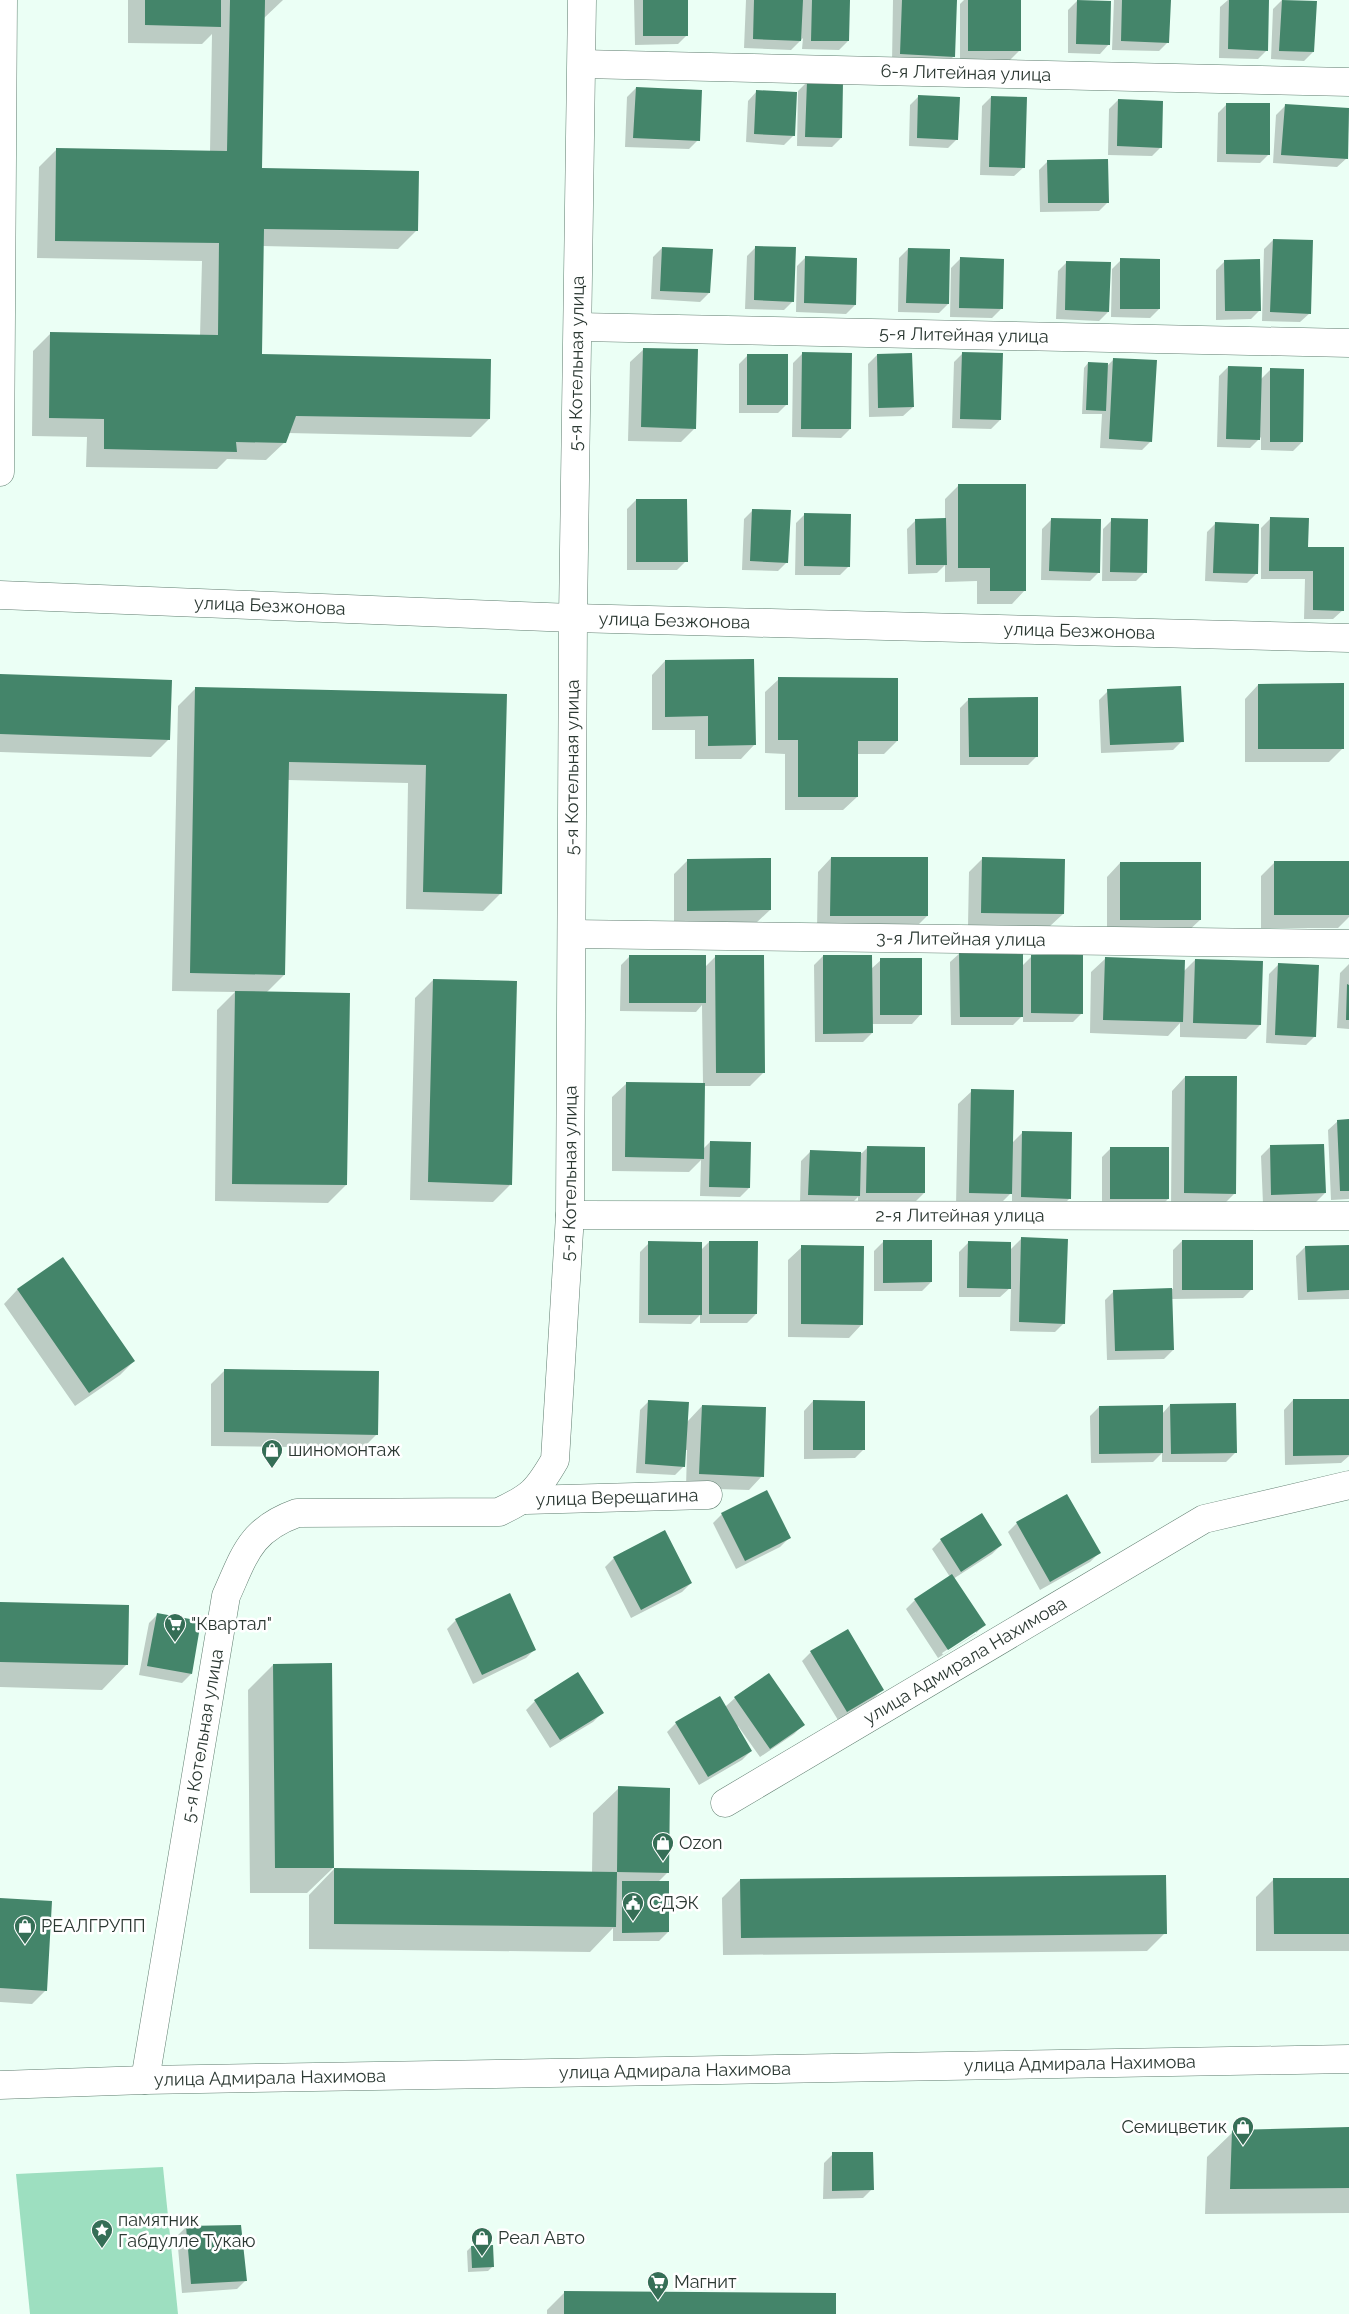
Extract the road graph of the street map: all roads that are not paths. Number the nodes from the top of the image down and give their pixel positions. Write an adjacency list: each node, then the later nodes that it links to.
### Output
1 (3, 0): 5 (street)
2 (582, 0): 3 (street, 5-я Котельная улица)
3 (582, 64): 4 (street, 6-я Литейная улица); 6 (street, 5-я Котельная улица)
4 (1349, 82)
5 (1, 141): 8 (street)
6 (578, 327): 7 (street, 5-я Литейная улица); 10 (street, 5-я Котельная улица)
7 (1349, 342)
8 (0, 472)
9 (0, 595): 10 (street, улица Безжонова)
10 (573, 618): 11 (street, улица Безжонова); 12 (street, 5-я Котельная улица)
11 (1349, 638)
12 (572, 934): 13 (street, 3-я Литейная улица); 14 (street, 5-я Котельная улица)
13 (1349, 944)
14 (570, 1215): 15 (street, 2-я Литейная улица); 18 (street, 5-я Котельная улица)
15 (1349, 1216)
16 (1349, 1485): 19 (street, улица Адмирала Нахимова)
17 (708, 1495): 18 (street, улица Верещагина)
18 (526, 1500): 21 (street, 5-я Котельная улица)
19 (725, 1803)
20 (1349, 2059): 21 (street, улица Адмирала Нахимова)
21 (145, 2080): 22 (street, улица Адмирала Нахимова)
22 (0, 2085)

